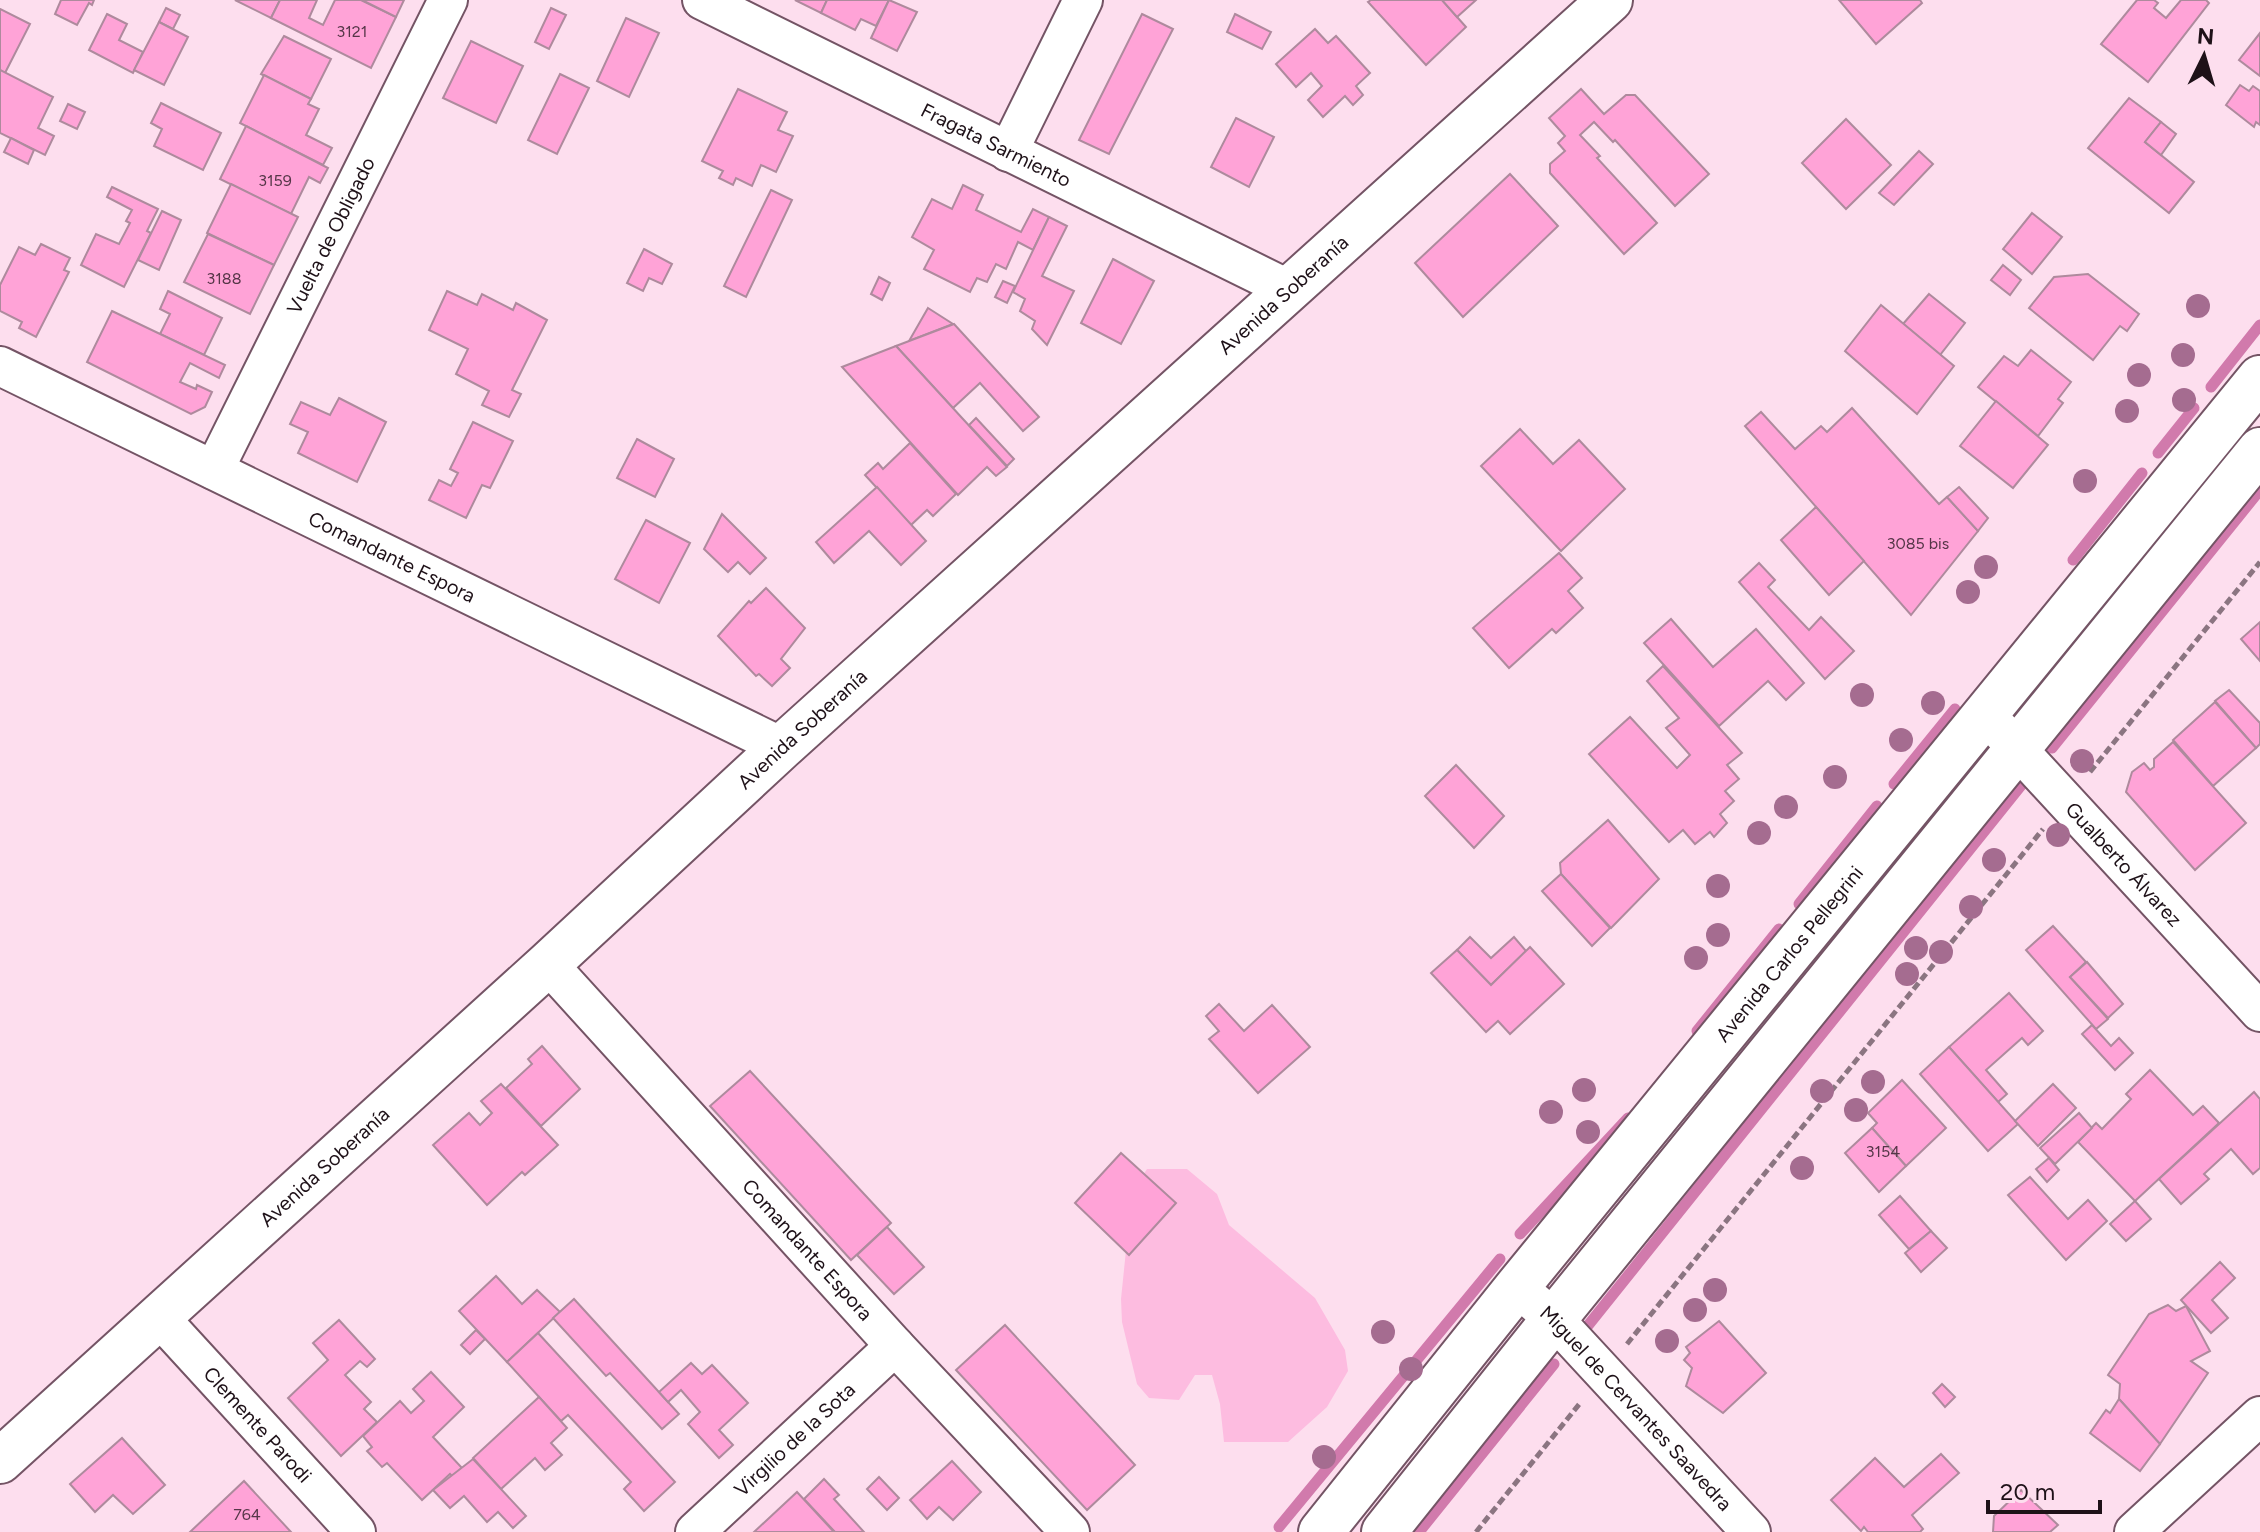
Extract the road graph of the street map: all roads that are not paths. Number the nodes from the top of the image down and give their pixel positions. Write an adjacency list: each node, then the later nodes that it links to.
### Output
1 (448, 0): 10 (street, Vuelta de Obligado)
2 (702, 0): 5 (street, Fragata Sarmiento)
3 (1083, 0): 5 (street)
4 (1610, 0): 6 (main road, Avenida Soberanía)
5 (1008, 152): 6 (street, Fragata Sarmiento)
6 (1290, 290): 12 (main road, Avenida Soberanía)
7 (0, 366): 10 (street, Comandante Espora)
8 (2260, 378): 11 (main road, Avenida Carlos Pellegrini)
9 (2260, 450): 13 (main road)
10 (214, 470): 12 (street, Comandante Espora)
11 (1986, 715): 13 (street, Gualberto Álvarez); 16 (main road, Avenida Carlos Pellegrini)
12 (782, 747): 14 (main road, Avenida Soberanía)
13 (2017, 749): 15 (street, Gualberto Álvarez); 18 (main road)
14 (548, 964): 17 (main road, Avenida Soberanía); 19 (street, Comandante Espora)
15 (2260, 1012)
16 (1517, 1287): 18 (street, Miguel de Cervantes Saavedra); 25 (main road, Avenida Carlos Pellegrini)
17 (159, 1317): 21 (main road, Avenida Soberanía); 22 (street, Clemente Parodi)
18 (1554, 1319): 26 (main road); 27 (street, Miguel de Cervantes Saavedra)
19 (895, 1346): 23 (street, Virgilio de la Sota); 24 (street, Comandante Espora)
20 (2260, 1416): 28 (street)
21 (0, 1461)
22 (356, 1532)
23 (695, 1532)
24 (1070, 1532)
25 (1321, 1532)
26 (1384, 1532)
27 (1751, 1532)
28 (2134, 1532)

